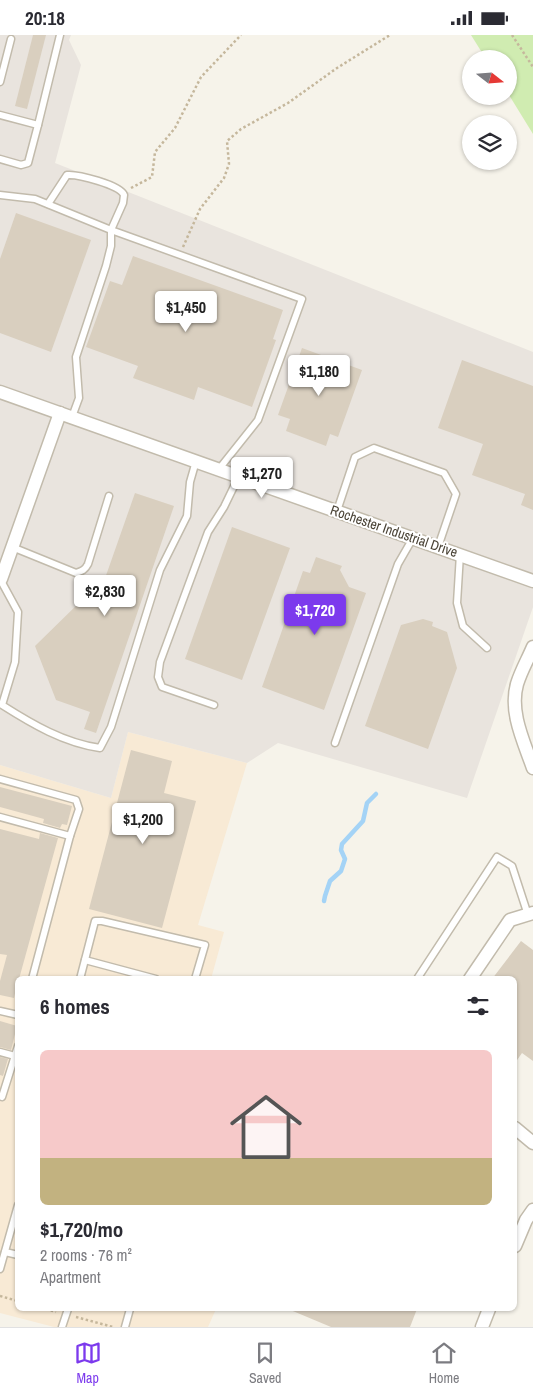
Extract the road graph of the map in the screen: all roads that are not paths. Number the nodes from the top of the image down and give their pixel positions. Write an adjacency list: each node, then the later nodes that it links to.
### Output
1 (60, 35): 5 (lane)
2 (11, 39): 3 (lane)
3 (0, 82)
4 (0, 115): 5 (lane)
5 (38, 125): 6 (lane)
6 (0, 159)
7 (0, 195): 8 (lane)
8 (48, 204): 9 (lane); 9 (lane)
9 (111, 230): 11 (lane); 13 (lane)
10 (0, 392): 11 (street, Rochester Industrial Drive)
11 (66, 415): 12 (street, Rochester Industrial Drive); 18 (street)
12 (196, 461): 13 (street, Rochester Industrial Drive); 21 (lane)
13 (219, 469): 14 (street, Rochester Industrial Drive)
14 (239, 476): 16 (street, Rochester Industrial Drive); 25 (lane)
15 (109, 496): 18 (lane)
16 (336, 511): 17 (street, Rochester Industrial Drive); 19 (lane)
17 (412, 538): 19 (street, Rochester Industrial Drive); 26 (lane)
18 (12, 547): 21 (street)
19 (438, 547): 20 (street, Rochester Industrial Drive)
20 (460, 554): 22 (street, Rochester Industrial Drive); 24 (lane)
21 (0, 579)
22 (533, 581)
23 (533, 647): 27 (street)
24 (487, 648)
25 (214, 705)
26 (335, 743)
27 (533, 768)
28 (0, 779): 30 (lane)
29 (0, 817): 30 (lane)
30 (70, 836): 33 (lane)
31 (530, 914): 37 (lane); 38 (street)
32 (85, 960): 34 (lane); 35 (lane); 36 (lane)
33 (33, 976)
34 (81, 976)
35 (145, 976)
36 (196, 976)
37 (419, 976)
38 (472, 976)
39 (0, 1011): 40 (lane)
40 (15, 1014)
41 (0, 1052): 42 (lane)
42 (14, 1056): 43 (lane)
43 (0, 1096)
44 (517, 1130): 45 (street)
45 (533, 1143)
46 (533, 1210): 48 (street)
47 (15, 1216): 49 (lane)
48 (517, 1241)
49 (5, 1252): 50 (lane); 51 (lane)
50 (15, 1254)
51 (0, 1269)
52 (67, 1311): 55 (lane)
53 (129, 1311): 56 (lane)
54 (488, 1311): 57 (street)
55 (62, 1327)
56 (125, 1327)
57 (482, 1327)

